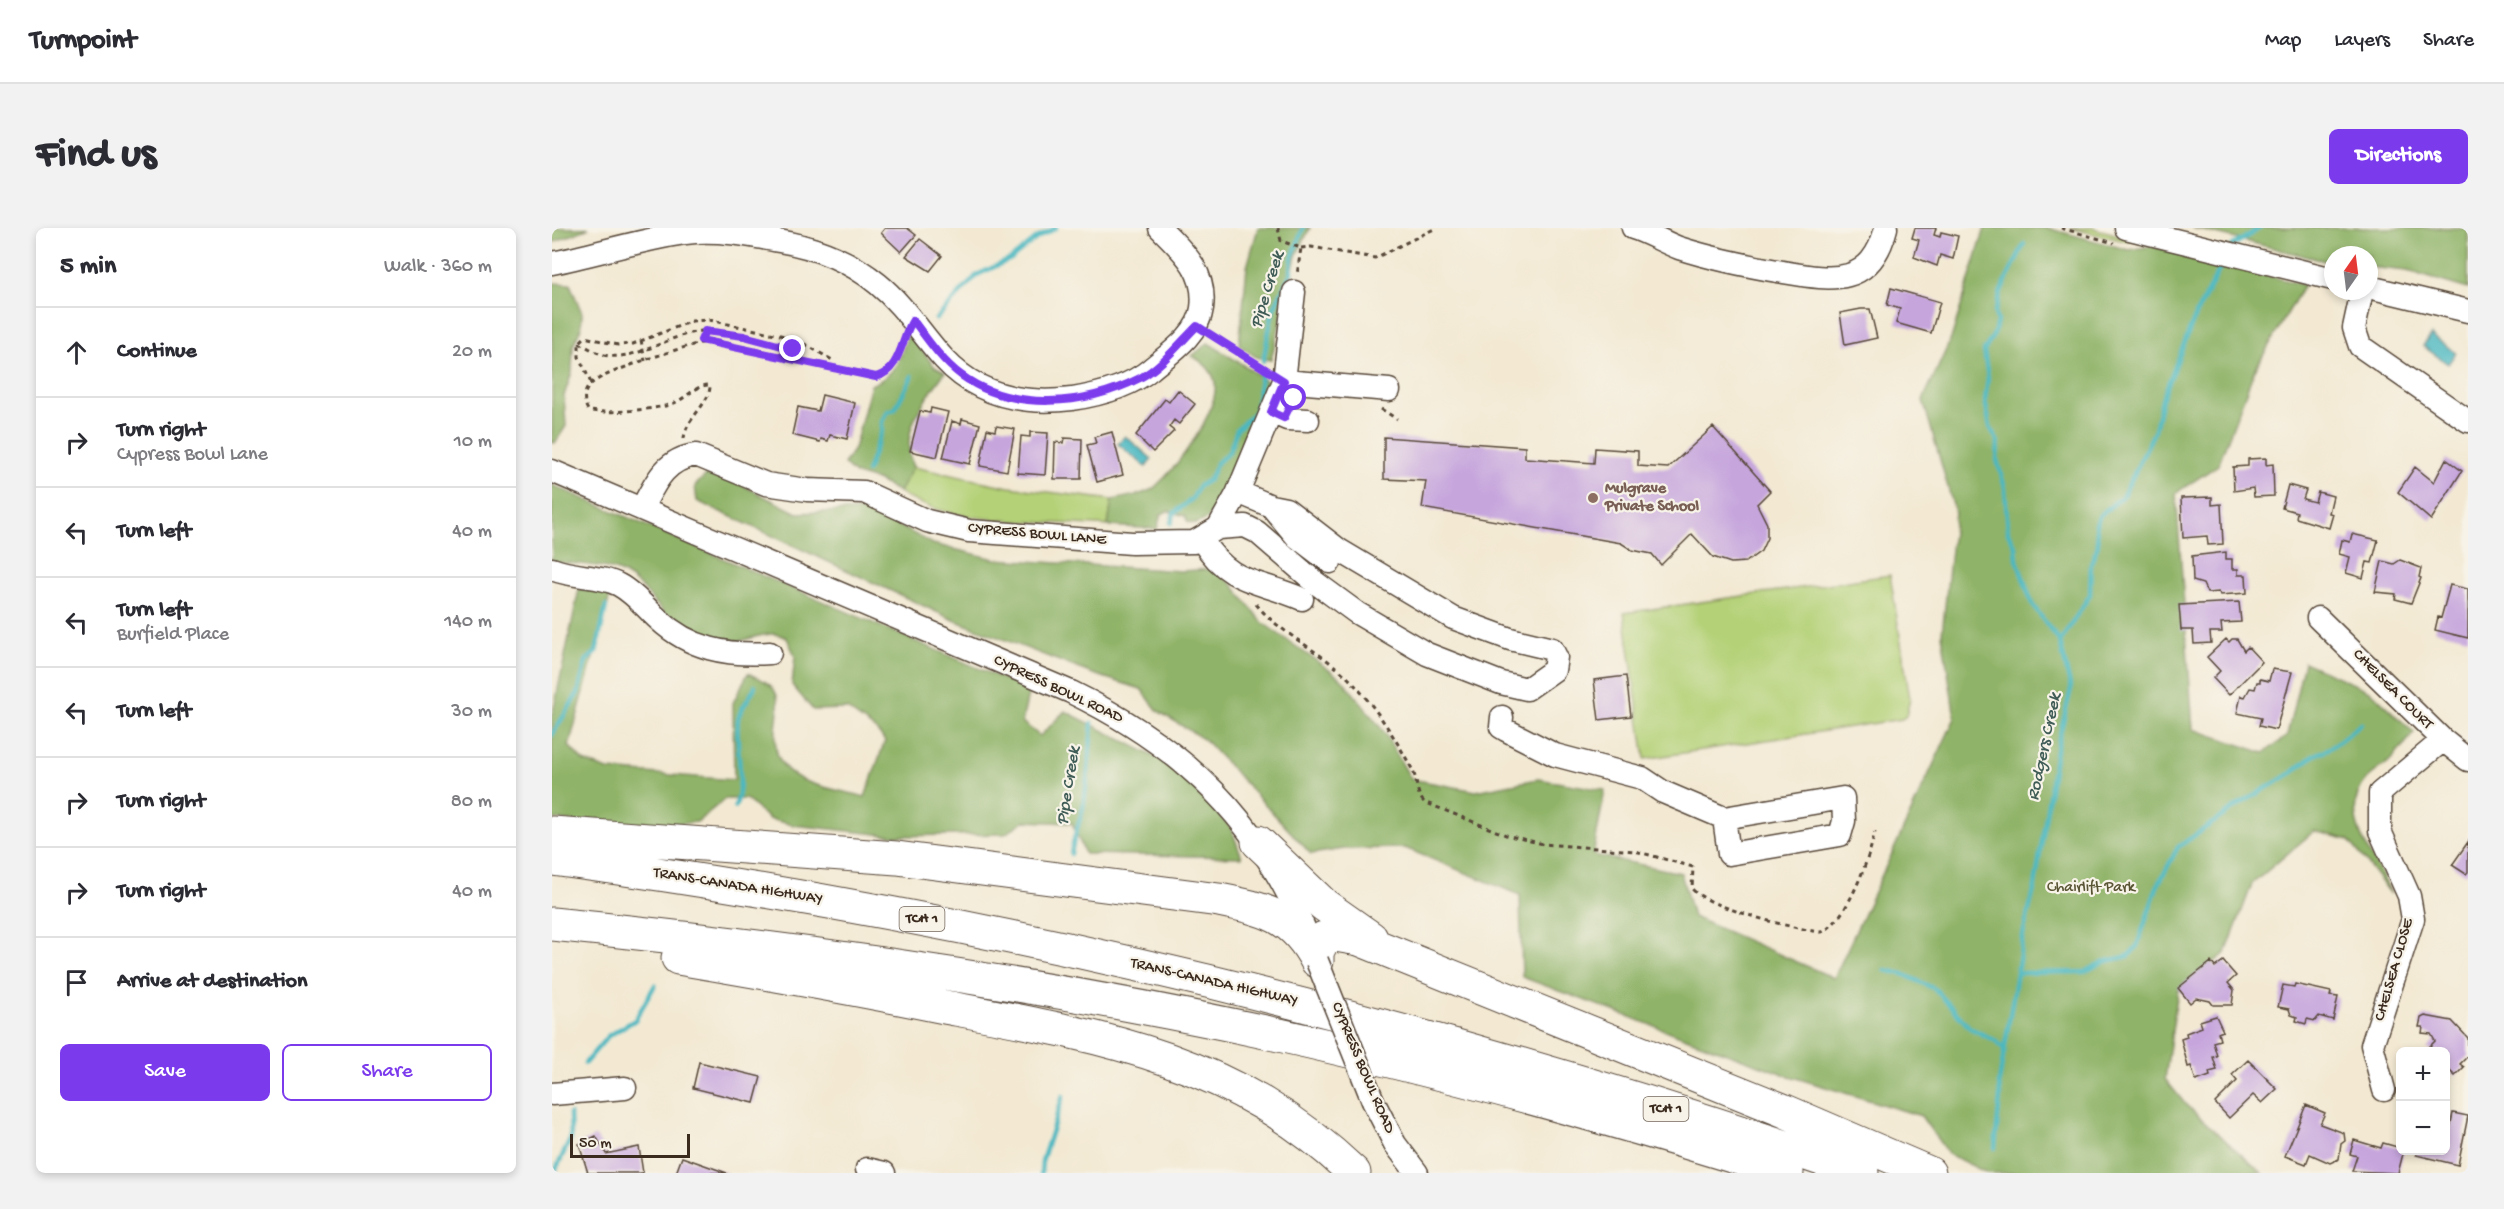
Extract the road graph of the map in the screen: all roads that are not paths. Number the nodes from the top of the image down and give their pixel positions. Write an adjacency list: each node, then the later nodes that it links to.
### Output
1 (1160, 228): 5 (street)
2 (1633, 228): 3 (street)
3 (1886, 228)
4 (2122, 236): 6 (street)
5 (552, 263)
6 (2324, 277)
7 (2378, 291): 10 (street)
8 (1294, 292): 11 (street)
9 (2368, 300): 15 (street)
10 (2468, 311)
11 (1284, 381): 12 (street); 13 (street)
12 (1382, 398)
13 (1271, 412): 14 (street); 17 (street)
14 (1308, 420)
15 (2468, 421)
16 (552, 471): 19 (street, CYPRESS BOWL ROAD)
17 (1238, 492): 18 (street); 21 (street)
18 (1270, 506): 20 (street, CYPRESS BOWL LANE); 20 (street)
19 (642, 508): 21 (street, CYPRESS BOWL LANE); 31 (street, CYPRESS BOWL ROAD)
20 (1257, 532): 21 (street, CYPRESS BOWL LANE)
21 (1210, 533): 23 (street)
22 (552, 569): 25 (street)
23 (1302, 599)
24 (2318, 618): 27 (street, CHELSEA COURT)
25 (770, 653)
26 (1502, 717): 29 (street)
27 (2443, 740): 28 (street, CHELSEA COURT); 39 (street, CHELSEA CLOSE)
28 (2468, 760)
29 (1724, 818): 29 (street)
30 (552, 833): 33 (highway)
31 (1258, 842): 33 (highway); 36 (highway); 37 (street, CYPRESS BOWL ROAD)
32 (552, 859): 44 (highway, TRANS-CANADA HIGHWAY / TCH 1)
33 (1219, 900): 37 (highway)
34 (552, 924): 43 (highway, TCH 1)
35 (552, 936): 41 (highway)
36 (1406, 959): 37 (highway); 45 (highway)
37 (1317, 961): 42 (street, CYPRESS BOWL ROAD, bridge)
38 (625, 1088): 40 (street)
39 (2384, 1090)
40 (552, 1094)
41 (1353, 1173)
42 (1417, 1173)
43 (1787, 1173)
44 (1862, 1173)
45 (1929, 1173)

